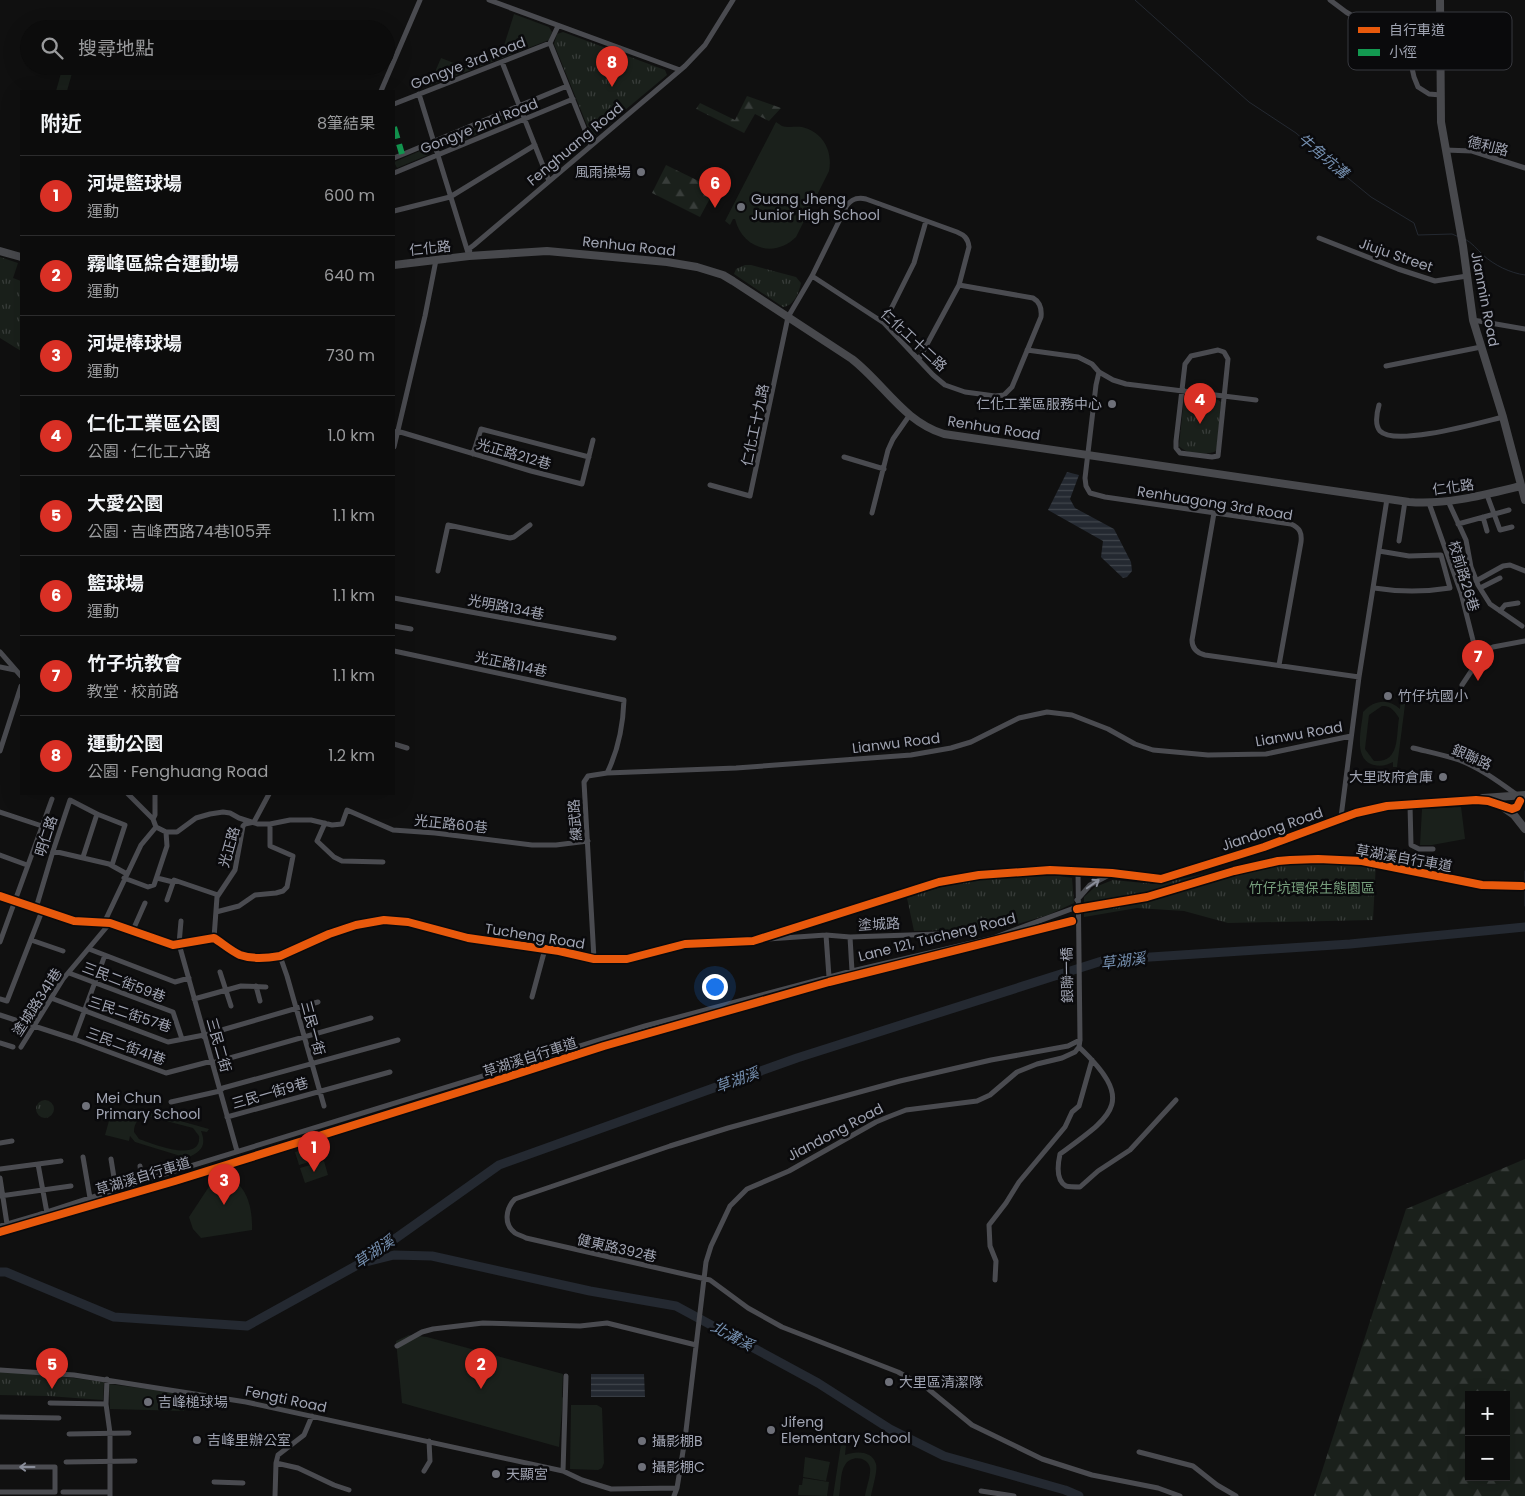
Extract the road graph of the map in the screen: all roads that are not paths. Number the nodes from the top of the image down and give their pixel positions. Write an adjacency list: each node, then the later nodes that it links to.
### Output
1 (420, 0): 8 (street)
2 (489, 0): 6 (street)
3 (733, 0): 10 (street, Fenghuang Road)
4 (1330, 0): 5 (street)
5 (1348, 13)
6 (558, 26): 7 (street); 10 (street)
7 (550, 43): 9 (street, Gongye 3rd Road); 14 (street)
8 (395, 57)
9 (502, 62): 16 (street, Gongye 3rd Road); 20 (street)
10 (680, 70): 24 (street, Fenghuang Road)
11 (1412, 70): 17 (street)
12 (1441, 70): 17 (main road, Jianmin Road)
13 (387, 75): 15 (street)
14 (567, 86): 18 (street); 20 (street, Gongye 2nd Road)
15 (380, 90)
16 (420, 94): 19 (street, Gongye 3rd Road); 22 (street)
17 (1441, 95): 25 (main road, Jianmin Road)
18 (573, 99): 21 (street, Gongye 2nd Road); 24 (street)
19 (395, 104)
20 (519, 106): 21 (street); 22 (street, Gongye 2nd Road)
21 (524, 119): 23 (street); 26 (street, Gongye 2nd Road)
22 (434, 141): 26 (street); 27 (street, Gongye 2nd Road)
23 (535, 145): 30 (street); 31 (street)
24 (591, 145): 30 (street, Fenghuang Road)
25 (1445, 150): 28 (street, 德利路); 41 (main road, Jianmin Road)
26 (438, 155): 29 (street, Gongye 2nd Road); 31 (street)
27 (395, 158)
28 (1525, 168)
29 (395, 173)
30 (549, 181): 36 (street, Fenghuang Road)
31 (450, 197): 32 (street); 36 (street)
32 (395, 211)
33 (926, 221): 40 (street); 42 (street); 45 (street)
34 (1319, 238): 41 (street, Jiuju Street)
35 (0, 252): 37 (main road)
36 (469, 256): 38 (main road, 仁化路); 43 (main road, Renhua Road)
37 (20, 257)
38 (436, 260): 39 (main road, 仁化路); 58 (street)
39 (395, 265)
40 (812, 276): 43 (street); 45 (street, 仁化工十二路)
41 (1467, 276): 44 (main road, Jianmin Road)
42 (959, 285): 48 (street, 仁化工十二路); 49 (street)
43 (788, 317): 56 (main road, Renhua Road); 66 (street, 仁化工十九路)
44 (1473, 320): 46 (street); 47 (main road, Jianmin Road)
45 (884, 323): 49 (street, 仁化工十二路)
46 (1525, 329)
47 (1481, 347): 50 (street); 57 (main road, Jianmin Road)
48 (1027, 350): 49 (street, 仁化工十二路); 51 (street)
49 (919, 359)
50 (1386, 366)
51 (1099, 372): 52 (street); 62 (street, Renhuagong 3rd Road)
52 (1182, 392): 53 (street); 53 (street); 53 (street)
53 (1225, 397): 54 (street)
54 (1256, 400)
55 (1379, 405): 57 (street)
56 (909, 416): 62 (main road, Renhua Road); 65 (street)
57 (1503, 417): 67 (main road, Jianmin Road)
58 (398, 431): 60 (street); 61 (street, 光正路212巷)
59 (593, 440): 63 (street, 光正路212巷)
60 (395, 442)
61 (473, 454): 63 (street); 63 (street, 光正路212巷)
62 (1088, 454): 69 (main road, Renhua Road); 76 (street, Renhuagong 3rd Road)
63 (589, 457)
64 (844, 457): 65 (street)
65 (884, 469): 75 (street)
66 (710, 485)
67 (1521, 486): 68 (main road, 仁化路); 70 (main road, Jianmin Road)
68 (1487, 495): 72 (main road, 仁化路); 77 (street)
69 (1387, 499): 71 (main road, 仁化路); 84 (street, Lianwu Road)
70 (1525, 500)
71 (1404, 501): 73 (main road, 仁化路); 83 (street)
72 (1448, 501): 73 (main road, 仁化路); 79 (street)
73 (1429, 503): 101 (street, 校前路26巷)
74 (1509, 510): 77 (street)
75 (872, 513)
76 (1214, 513): 102 (street, Renhuagong 3rd Road); 102 (street)
77 (1493, 515): 78 (street); 81 (street)
78 (1483, 517): 79 (street); 82 (street)
79 (1458, 524): 88 (street)
80 (530, 525): 85 (street)
81 (1512, 527)
82 (1487, 531)
83 (1399, 541)
84 (1379, 551): 89 (street, Lianwu Road); 89 (street)
85 (438, 571)
86 (1525, 571): 88 (street)
87 (1500, 578): 90 (street)
88 (1476, 580): 90 (street)
89 (1374, 588): 106 (street, Lianwu Road)
90 (1480, 588): 93 (street)
91 (395, 598): 97 (street, 光明路134巷)
92 (1518, 604): 93 (street)
93 (1500, 611): 95 (street)
94 (395, 626): 96 (street)
95 (1522, 626)
96 (411, 629)
97 (614, 638)
98 (1525, 641): 101 (street)
99 (0, 652): 104 (street)
100 (395, 652): 114 (street, 光正路114巷)
101 (1477, 656): 107 (street)
102 (1280, 665): 106 (street)
103 (0, 666): 104 (street)
104 (16, 670): 105 (street)
105 (20, 675)
106 (1360, 677): 109 (street, Lianwu Road)
107 (1462, 685)
108 (20, 689): 113 (street)
109 (1351, 736): 114 (street, Lianwu Road); 125 (street, Lianwu Road)
110 (395, 744): 111 (street)
111 (406, 748)
112 (1413, 748): 119 (street, 銀聯路)
113 (0, 750)
114 (607, 773): 134 (street, 練武路)
115 (129, 795): 126 (street)
116 (155, 795): 126 (street)
117 (268, 795): 127 (street)
118 (52, 799): 130 (street)
119 (1518, 799): 120 (main road, Jiandong Road); 121 (main road); 132 (main road, Jiandong Road)
120 (1476, 800): 121 (main road, Jiandong Road); 122 (main road, Jiandong Road)
121 (1498, 804): 132 (main road, Jiandong Road)
122 (1410, 805): 125 (main road, Jiandong Road); 135 (street)
123 (0, 812): 130 (street)
124 (97, 814): 136 (street, 明仁路); 138 (street); 141 (street)
125 (1341, 818): 143 (main road, Jiandong Road)
126 (153, 819): 131 (street)
127 (254, 822): 129 (street, 光正路60巷); 133 (street, 光正路60巷); 147 (street, 光正路)
128 (325, 823): 129 (street, 光正路60巷); 134 (street, 光正路60巷); 139 (street)
129 (270, 824): 155 (street)
130 (42, 826): 140 (street)
131 (156, 826): 133 (street); 144 (street, 塗城路341巷)
132 (1523, 826)
133 (166, 832): 145 (street)
134 (588, 841): 172 (street, 練武路)
135 (1433, 849)
136 (52, 851): 138 (street); 154 (street, 明仁路)
137 (0, 855): 140 (street)
138 (83, 857): 141 (street)
139 (383, 862)
140 (28, 865): 150 (street)
141 (112, 866): 144 (street)
142 (1078, 872): 143 (main road, Jiandong Road); 151 (street); 164 (main road, Tucheng Road)
143 (1112, 874): 151 (street, one-way to 143)
144 (126, 876): 145 (street); 156 (street, 塗城路341巷)
145 (157, 878): 146 (street)
146 (173, 882): 147 (street); 149 (street)
147 (218, 895): 155 (street, 光正路)
148 (0, 896): 150 (main road)
149 (167, 900)
150 (16, 901): 154 (main road); 163 (street)
151 (1077, 901): 153 (street)
152 (145, 903): 158 (street)
153 (1077, 909): 173 (street, Lane 121, Tucheng Road); 199 (street, 銀聯一橋)
154 (39, 910): 156 (main road); 165 (street, 明仁路)
155 (216, 912): 162 (street, 光正路)
156 (107, 922): 158 (main road); 168 (street, 塗城路341巷)
157 (179, 923): 166 (street, 三民二街)
158 (134, 930): 166 (main road)
159 (968, 933): 161 (street, 塗城路)
160 (826, 935): 161 (street, 塗城路); 164 (street, 塗城路); 176 (street)
161 (850, 936): 173 (street)
162 (214, 938): 166 (main road); 171 (main road, Tucheng Road)
163 (1, 939)
164 (760, 939): 172 (main road, Tucheng Road)
165 (31, 940): 169 (street); 184 (street, 明仁路)
166 (179, 944): 177 (street, 三民二街)
167 (545, 949): 171 (main road, Tucheng Road); 172 (main road, Tucheng Road); 182 (street)
168 (89, 950): 170 (street); 175 (street, 塗城路341巷)
169 (63, 951)
170 (105, 956): 177 (street); 178 (street)
171 (280, 956): 189 (street, 三民一街)
172 (594, 959)
173 (852, 971): 176 (street, Lane 121, Tucheng Road)
174 (220, 972): 181 (street)
175 (69, 973): 178 (street, 三民二街59巷); 183 (street, 塗城路341巷)
176 (829, 976): 216 (street, Lane 121, Tucheng Road)
177 (189, 978): 185 (street, 三民二街)
178 (95, 983): 190 (street); 197 (street, 三民二街59巷)
179 (256, 986): 180 (street); 181 (street); 186 (street)
180 (266, 987)
181 (226, 990): 185 (street); 188 (street)
182 (532, 997)
183 (51, 998): 190 (street, 三民二街57巷); 193 (street, 塗城路341巷)
184 (0, 999)
185 (194, 999): 194 (street, 三民二街)
186 (260, 1001)
187 (318, 1002): 189 (street, 三民二街57巷)
188 (231, 1006)
189 (297, 1009): 194 (street, 三民二街57巷); 195 (street, 三民一街)
190 (85, 1011): 196 (street); 197 (street, 三民二街57巷)
191 (0, 1015): 193 (street, 三民二街41巷)
192 (371, 1018): 195 (street, 三民二街41巷)
193 (34, 1026): 196 (street, 三民二街41巷); 202 (street, 塗城路341巷)
194 (204, 1036): 197 (street, 三民二街57巷); 205 (street, 三民二街)
195 (305, 1037): 205 (street, 三民二街41巷); 206 (street, 三民一街)
196 (74, 1039): 205 (street, 三民二街41巷)
197 (182, 1039)
198 (398, 1040): 206 (street)
199 (1080, 1040): 203 (street); 233 (street, 健東路392巷)
200 (0, 1043): 201 (street)
201 (13, 1047)
202 (21, 1047)
203 (1079, 1047): 204 (street); 233 (street, Jiandong Road)
204 (1092, 1060): 210 (street); 234 (street)
205 (212, 1062): 208 (street, 三民二街)
206 (312, 1064): 208 (street); 209 (street, 三民一街)
207 (390, 1072): 209 (street, 三民一街9巷)
208 (220, 1091): 211 (street); 213 (street, 三民二街)
209 (319, 1092): 212 (street, 三民一街); 213 (street, 三民一街9巷)
210 (1176, 1100)
211 (171, 1102)
212 (324, 1106)
213 (227, 1117): 216 (street, 三民二街)
214 (12, 1141): 215 (street)
215 (0, 1143)
216 (237, 1151): 224 (street, Lane 121, Tucheng Road)
217 (83, 1157): 229 (street)
218 (112, 1159): 227 (street)
219 (61, 1161): 220 (street)
220 (38, 1164): 222 (street); 226 (street)
221 (140, 1166): 224 (street)
222 (0, 1170)
223 (0, 1178): 228 (street)
224 (142, 1181): 227 (street, Lane 121, Tucheng Road)
225 (71, 1186): 226 (street)
226 (43, 1190): 228 (street); 230 (street)
227 (116, 1190): 229 (street, Lane 121, Tucheng Road)
228 (1, 1196): 231 (street)
229 (90, 1198): 230 (street, Lane 121, Tucheng Road)
230 (47, 1213): 231 (street, Lane 121, Tucheng Road)
231 (7, 1224): 232 (street, Lane 121, Tucheng Road)
232 (0, 1226)
233 (702, 1280): 235 (street, Jiandong Road); 268 (street, 健東路392巷)
234 (995, 1280)
235 (696, 1343): 236 (street); 259 (street)
236 (397, 1346)
237 (0, 1370): 239 (street, Fengti Road)
238 (566, 1376): 256 (street)
239 (107, 1380): 241 (street); 242 (street, Fengti Road)
240 (50, 1403): 241 (street)
241 (106, 1404): 245 (street)
242 (312, 1416): 248 (street, Fengti Road); 253 (street)
243 (0, 1417): 244 (street)
244 (59, 1418)
245 (110, 1433): 246 (street); 247 (street); 250 (street)
246 (129, 1433)
247 (69, 1434)
248 (428, 1442): 255 (street); 256 (street, Fengti Road)
249 (1139, 1452): 269 (street)
250 (110, 1461): 251 (street); 252 (street); 264 (street)
251 (66, 1462)
252 (134, 1462)
253 (276, 1463): 260 (street); 265 (street)
254 (0, 1467): 261 (street, one-way to 254)
255 (424, 1471)
256 (563, 1471): 259 (street, Fengti Road)
257 (214, 1482): 258 (street)
258 (243, 1483)
259 (677, 1488): 266 (street)
260 (348, 1490)
261 (0, 1492)
262 (63, 1492): 264 (street)
263 (981, 1492): 267 (street)
264 (110, 1494)
265 (275, 1496)
266 (674, 1496)
267 (1014, 1496)
268 (1180, 1496)
269 (1236, 1496)

